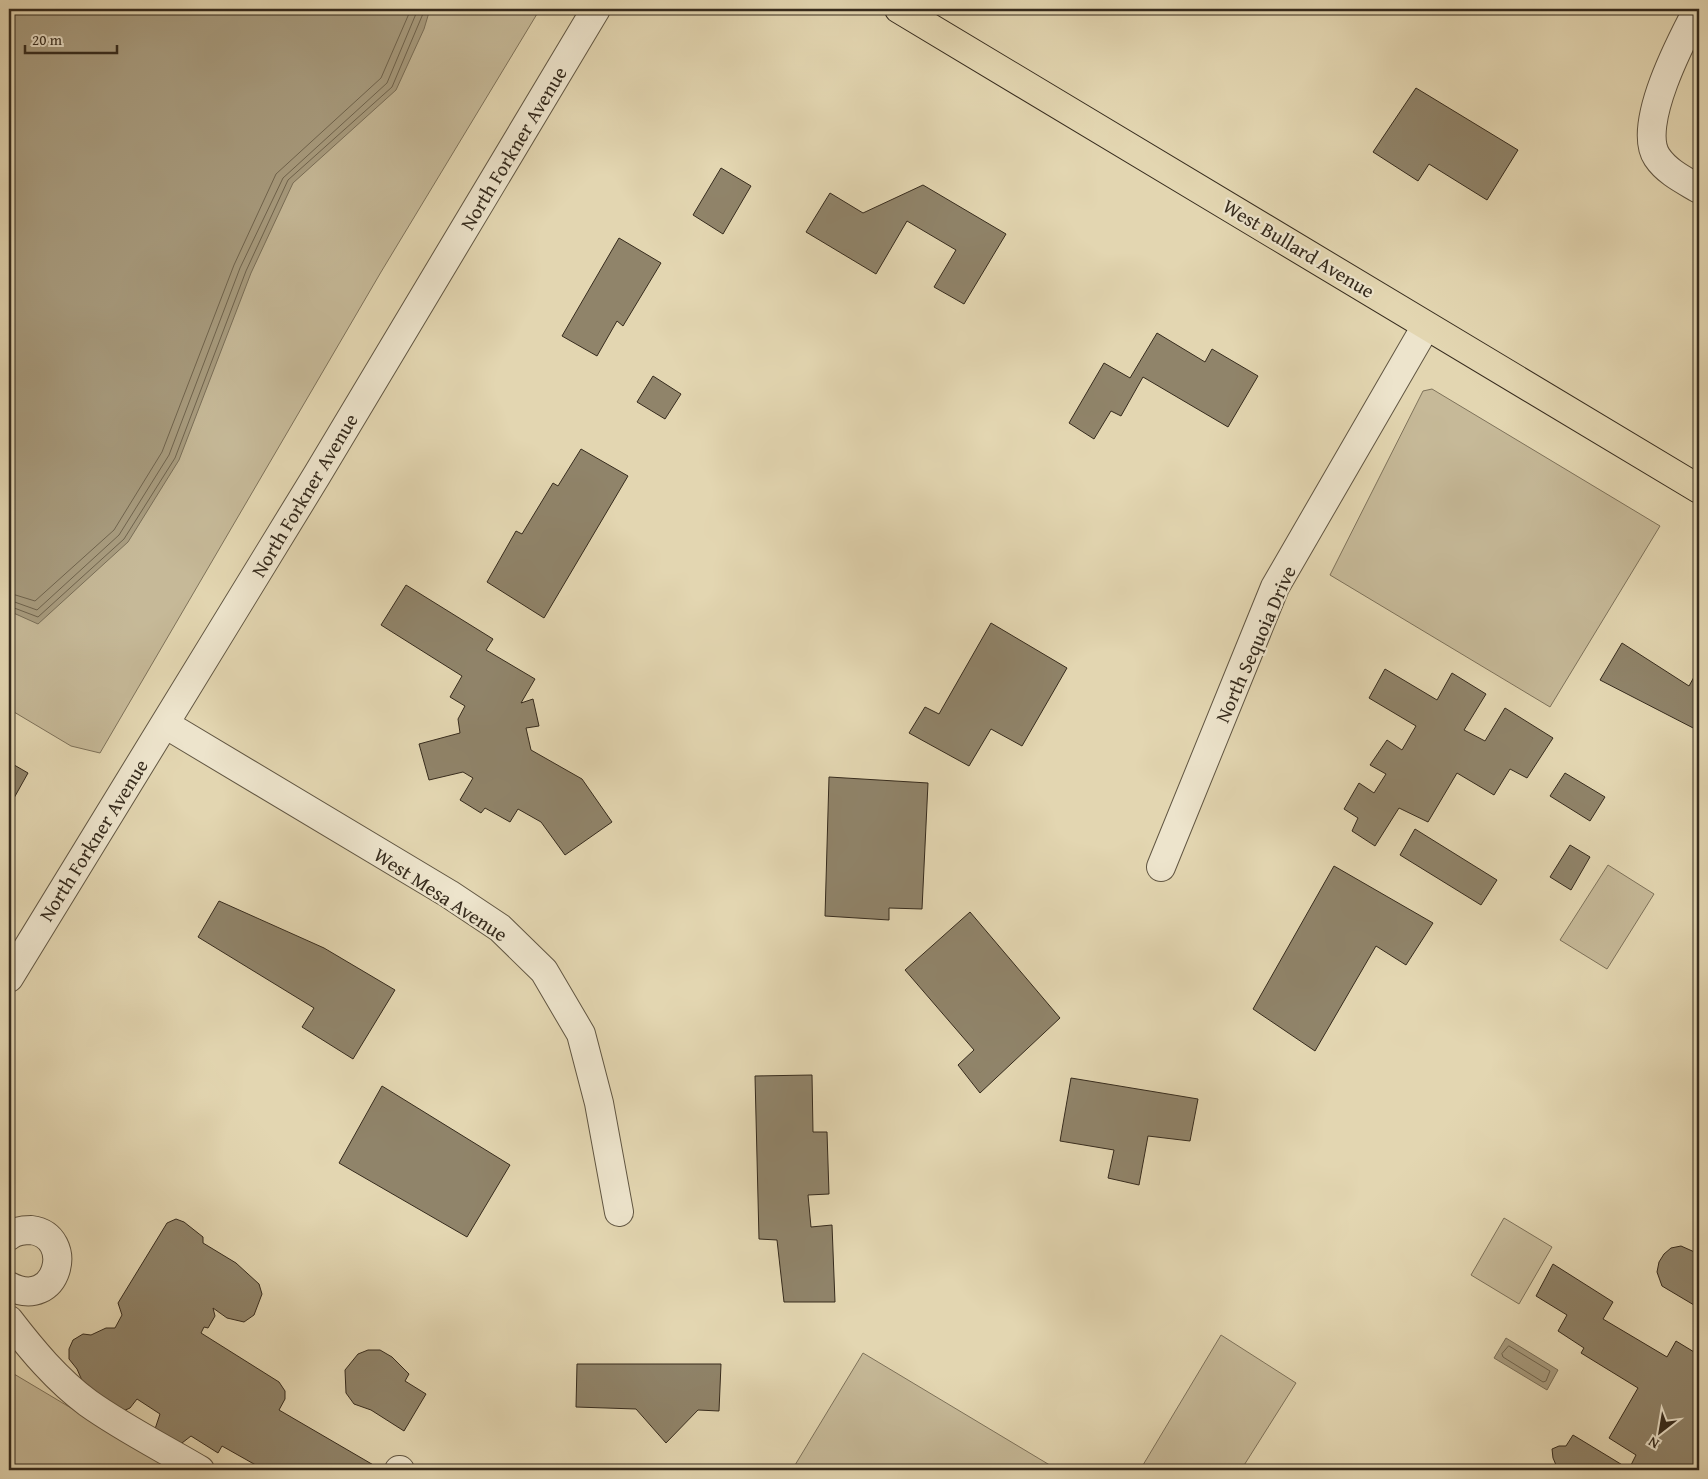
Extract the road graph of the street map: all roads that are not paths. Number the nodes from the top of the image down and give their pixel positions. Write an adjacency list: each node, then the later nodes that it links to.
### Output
1 (596, 9): 7 (street, North Forkner Avenue)
2 (899, 9): 5 (main road, West Bullard Avenue)
3 (1698, 9): 4 (street)
4 (1699, 189)
5 (1426, 326): 6 (main road, West Bullard Avenue); 8 (street, North Sequoia Drive)
6 (1699, 489)
7 (165, 724): 9 (street, North Forkner Avenue); 10 (street, West Mesa Avenue)
8 (1161, 867)
9 (9, 978)
10 (619, 1212)
11 (9, 1236): 12 (street)
12 (9, 1286)
13 (9, 1320): 14 (street)
14 (200, 1470)

